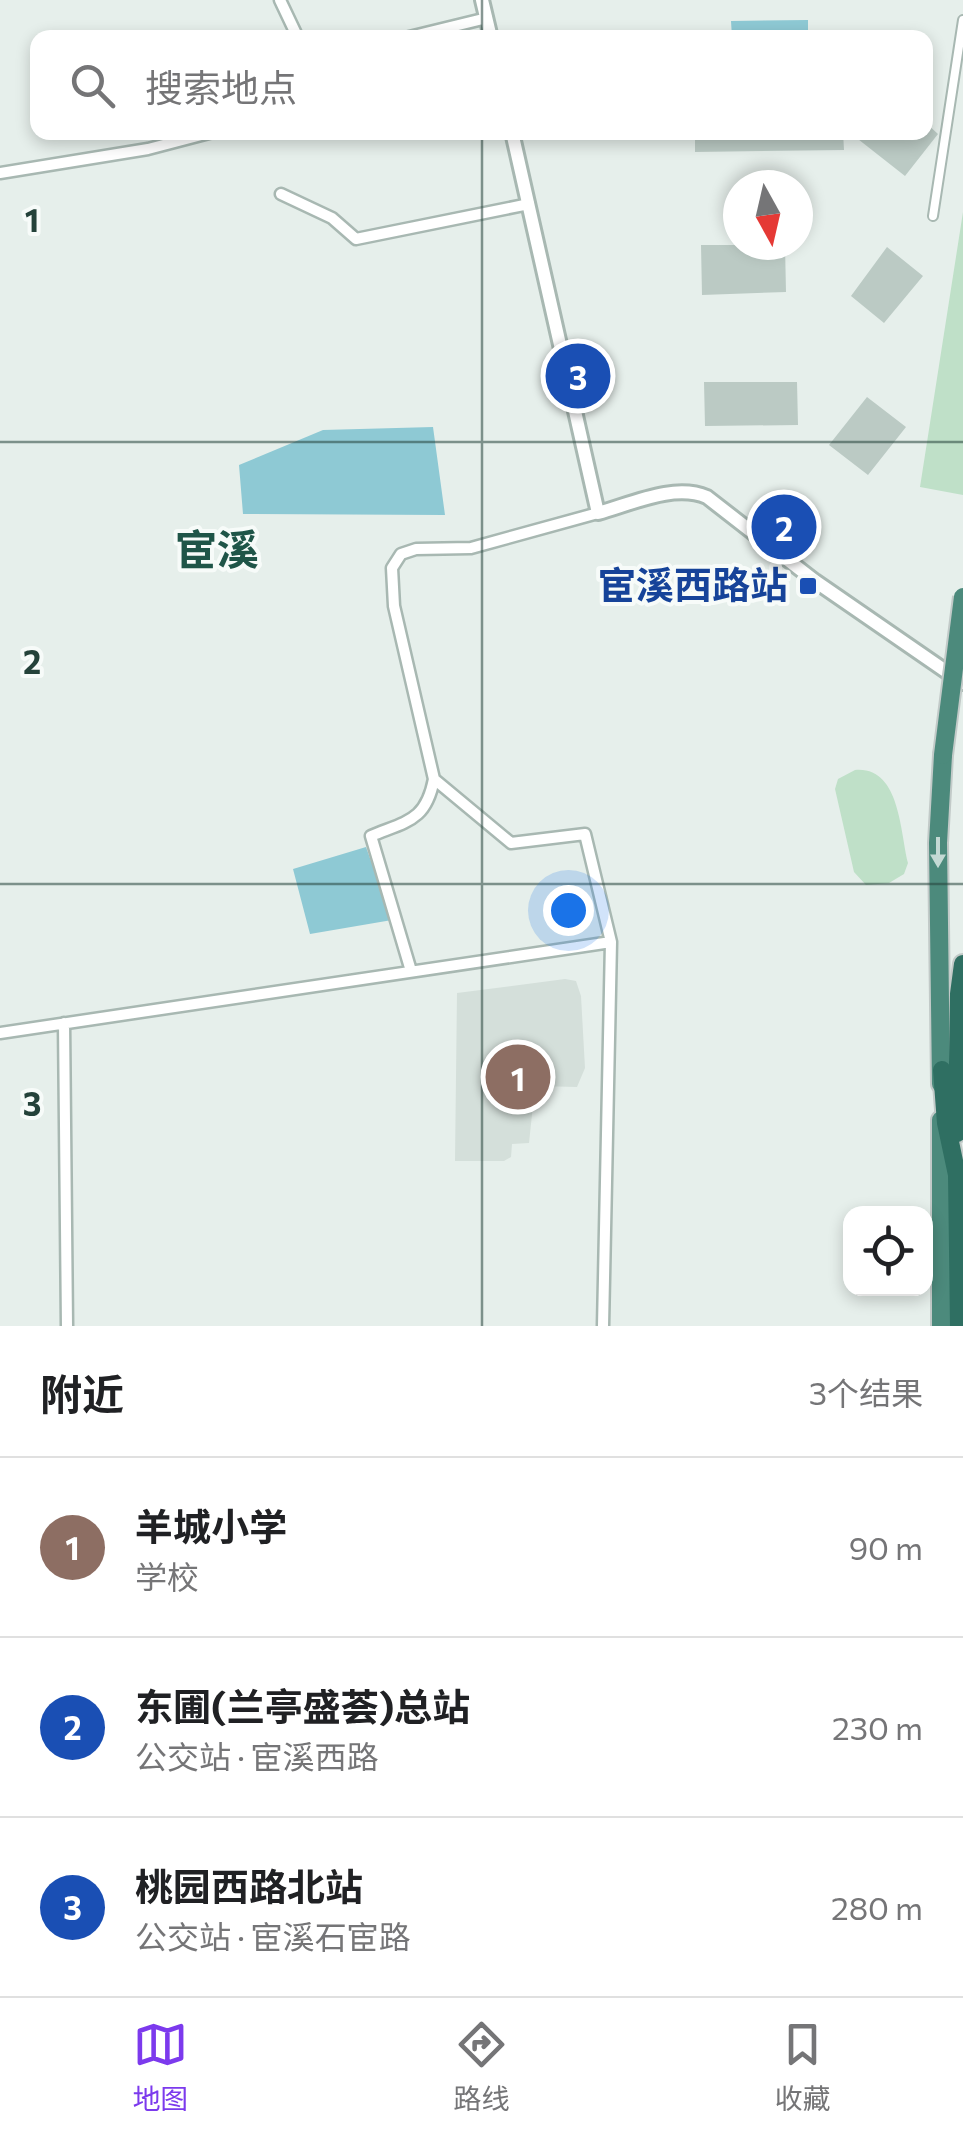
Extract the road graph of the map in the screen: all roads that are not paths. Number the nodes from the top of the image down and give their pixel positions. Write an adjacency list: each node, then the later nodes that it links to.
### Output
1 (280, 0): 5 (street)
2 (482, 0): 3 (street)
3 (487, 18): 6 (street); 7 (street)
4 (963, 20): 13 (street)
5 (294, 30)
6 (438, 30)
7 (489, 30)
8 (181, 140): 10 (street)
9 (514, 140): 12 (street)
10 (0, 173)
11 (281, 194): 12 (street)
12 (529, 204): 14 (street)
13 (933, 216)
14 (598, 513): 16 (street); 17 (street)
15 (963, 596): 24 (highway, one-way to 24, bridge)
16 (963, 683)
17 (434, 780): 18 (street); 20 (street)
18 (610, 942): 20 (street); 27 (street)
19 (963, 964): 21 (highway)
20 (411, 972): 22 (street)
21 (961, 1002): 25 (highway)
22 (64, 1023): 23 (street); 26 (street)
23 (0, 1033)
24 (942, 1070): 25 (highway); 28 (highway)
25 (957, 1175): 29 (highway)
26 (66, 1326)
27 (603, 1326)
28 (941, 1326)
29 (959, 1326)

